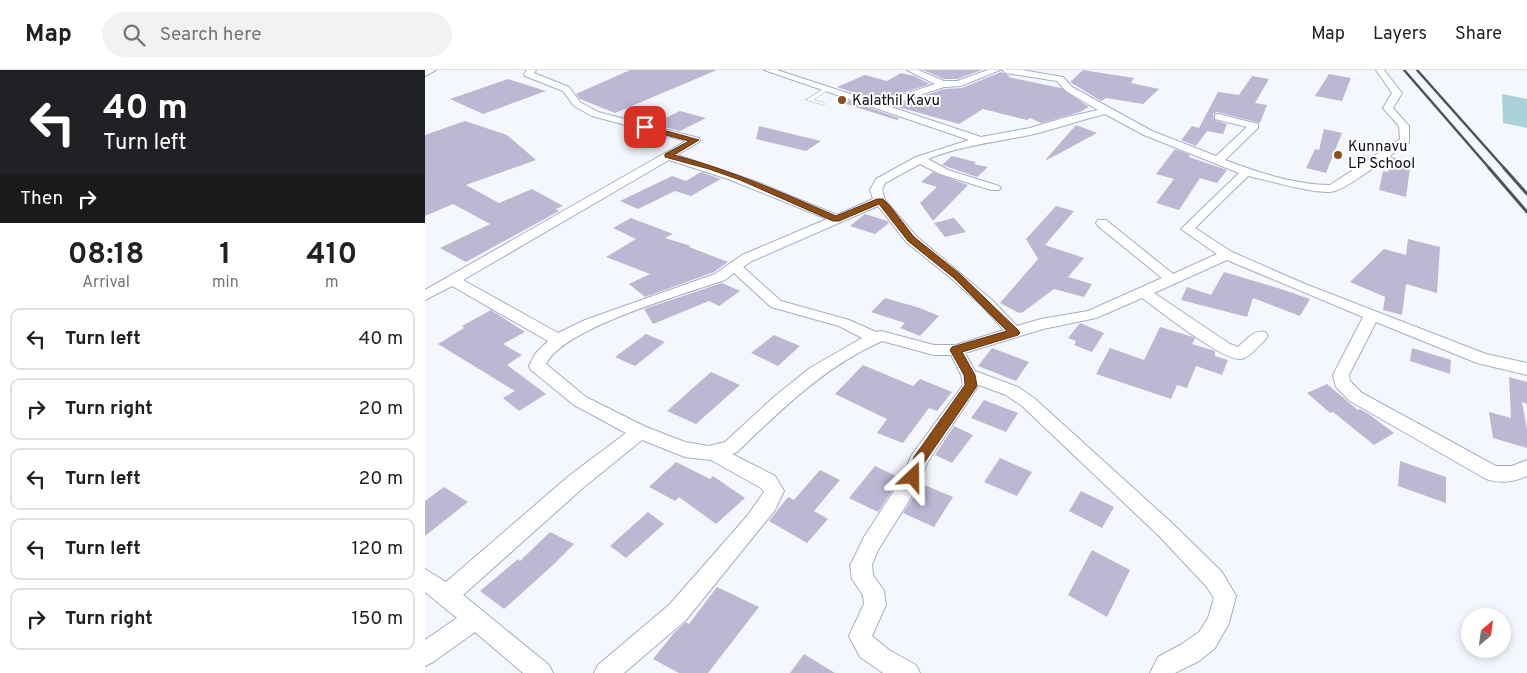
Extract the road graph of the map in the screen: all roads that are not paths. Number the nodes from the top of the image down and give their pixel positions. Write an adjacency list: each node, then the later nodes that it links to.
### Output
1 (432, 70): 9 (street)
2 (532, 70): 18 (street)
3 (769, 70): 12 (street)
4 (911, 70): 11 (street)
5 (996, 70): 11 (street)
6 (1006, 70): 10 (street)
7 (1069, 70): 10 (street)
8 (1380, 70): 21 (street)
9 (425, 74)
10 (1060, 79): 15 (street)
11 (943, 84): 14 (street)
12 (827, 89): 13 (lane); 14 (street)
13 (823, 104)
14 (880, 106): 17 (street)
15 (1106, 111): 17 (street); 20 (street)
16 (1218, 117): 20 (street)
17 (981, 140): 19 (street)
18 (668, 156): 24 (street); 29 (street)
19 (920, 159): 22 (street); 23 (street)
20 (1217, 160): 21 (street)
21 (1246, 172): 26 (street)
22 (995, 188)
23 (880, 201): 24 (street); 33 (street)
24 (836, 219): 27 (street)
25 (1102, 223): 28 (street)
26 (1227, 255): 28 (street); 32 (street)
27 (734, 266): 35 (street); 36 (street)
28 (1171, 279): 30 (street)
29 (453, 280): 31 (street); 36 (street)
30 (1143, 292): 33 (street); 34 (street)
31 (425, 296)
32 (1372, 315): 38 (street); 42 (street)
33 (1015, 333): 37 (street)
34 (1260, 336)
35 (875, 338): 37 (street); 41 (street)
36 (560, 340): 40 (street)
37 (956, 350): 39 (street)
38 (1527, 369)
39 (969, 375): 49 (street); 50 (street)
40 (640, 432): 41 (street); 44 (street)
41 (714, 453): 48 (street)
42 (1527, 468)
43 (425, 579): 44 (street)
44 (447, 595): 45 (street)
45 (477, 618): 46 (street); 47 (street)
46 (425, 654)
47 (541, 673)
48 (606, 673)
49 (908, 673)
50 (1162, 673)

